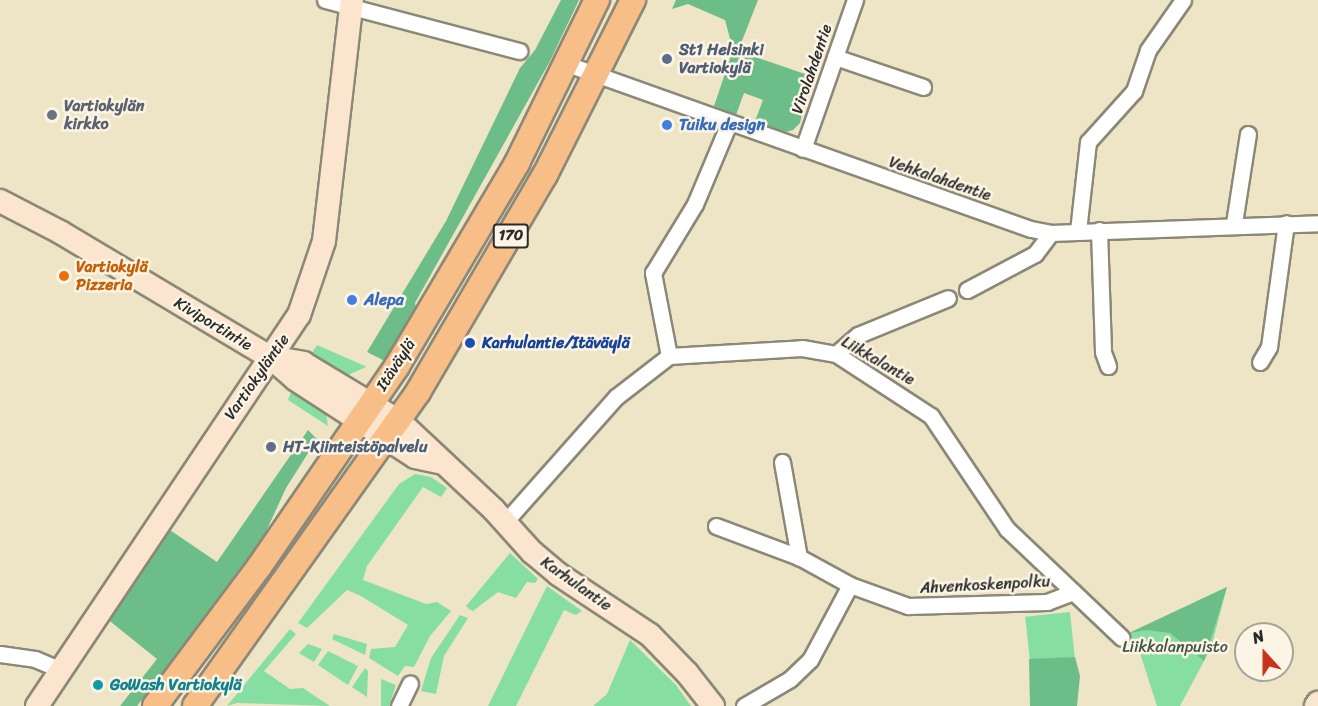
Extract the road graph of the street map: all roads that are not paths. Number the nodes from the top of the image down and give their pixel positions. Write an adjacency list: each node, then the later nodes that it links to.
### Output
1 (325, 0): 6 (street)
2 (597, 0): 9 (main road, Itäväylä / 170)
3 (633, 0): 10 (main road, Itäväylä / 170)
4 (855, 0): 8 (street, Virolahdentie)
5 (1184, 0): 20 (street)
6 (351, 4): 7 (street); 26 (main road, Vartiokyläntie)
7 (519, 51)
8 (835, 57): 11 (street); 14 (street, Virolahdentie)
9 (567, 64): 10 (street, Vehkalahdentie); 29 (main road, Itäväylä / 170)
10 (597, 75): 12 (street, Vehkalahdentie); 30 (main road, Itäväylä / 170)
11 (922, 87)
12 (729, 123): 14 (street, Vehkalahdentie); 25 (street)
13 (1248, 134): 16 (street)
14 (803, 149): 21 (street, Vehkalahdentie)
15 (0, 201): 26 (main road, Kiviportintie)
16 (1234, 223): 17 (street, Vehkalahdentie); 19 (street, Vehkalahdentie)
17 (1286, 223): 18 (street, Vehkalahdentie); 27 (street)
18 (1318, 223)
19 (1099, 230): 20 (street, Vehkalahdentie); 28 (street)
20 (1077, 231): 21 (street, Vehkalahdentie)
21 (1050, 232): 22 (street)
22 (967, 290)
23 (948, 298): 24 (street)
24 (836, 354): 25 (street, Liikkalantie); 36 (street, Liikkalantie)
25 (669, 356): 32 (street)
26 (270, 357): 29 (main road, Kiviportintie); 39 (main road, Vartiokyläntie)
27 (1260, 362)
28 (1108, 366)
29 (366, 410): 30 (main road, Karhulantie); 42 (main road, Itäväylä / 170)
30 (393, 429): 32 (main road, Karhulantie); 43 (main road, Itäväylä / 170)
31 (782, 462): 34 (street)
32 (505, 522): 45 (main road, Karhulantie)
33 (716, 526): 34 (street, Ahvenkoskenpolku)
34 (799, 557): 35 (street, Ahvenkoskenpolku)
35 (850, 585): 36 (street, Ahvenkoskenpolku); 46 (street)
36 (1074, 592): 37 (street, Liikkalantie)
37 (1122, 639)
38 (0, 654): 39 (street)
39 (61, 670): 41 (main road, Vartiokyläntie)
40 (410, 683): 44 (street)
41 (37, 706)
42 (155, 706)
43 (195, 706)
44 (399, 706)
45 (713, 706)
46 (744, 706)

